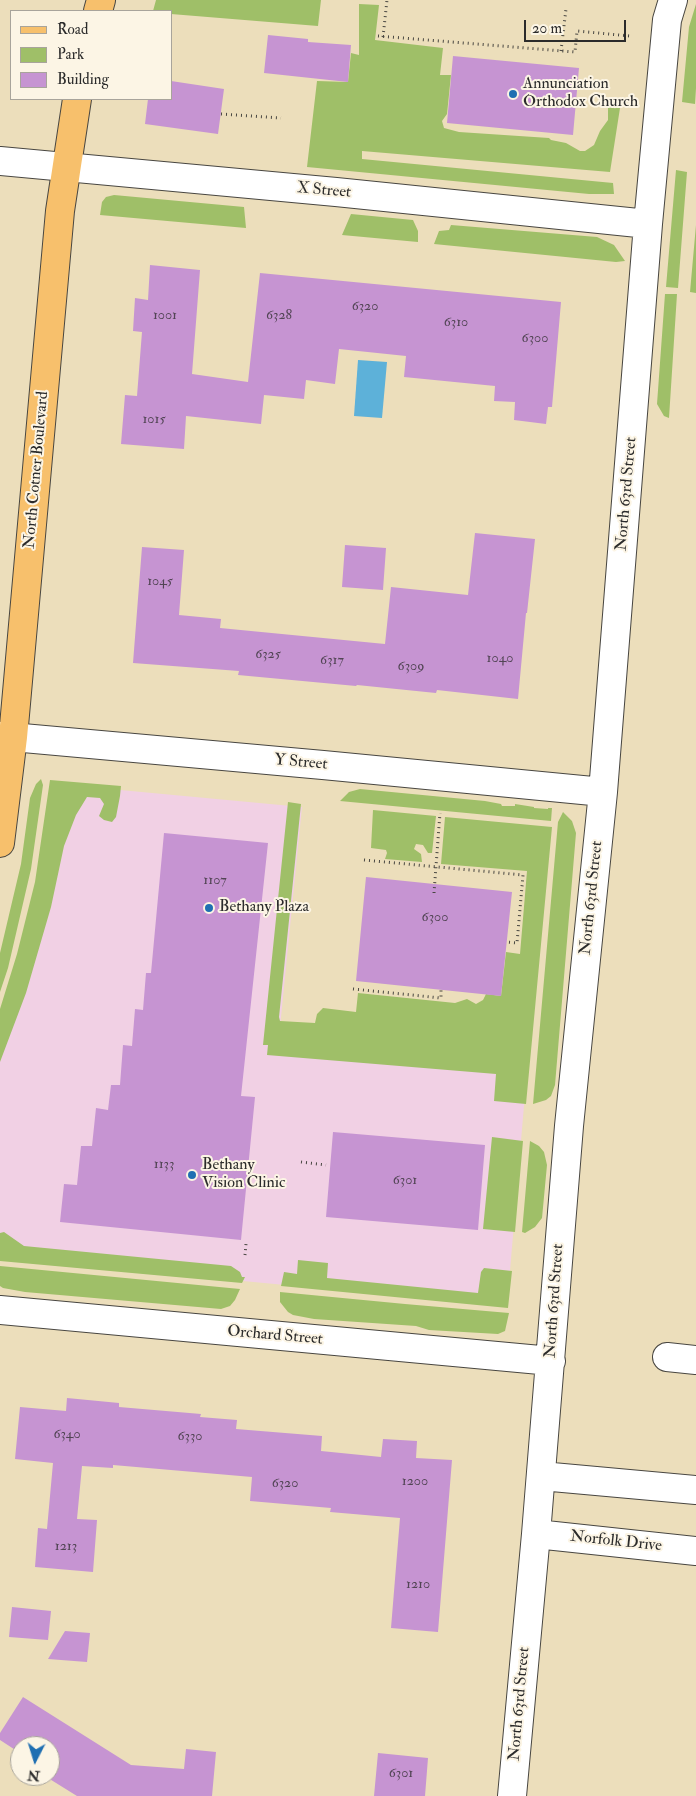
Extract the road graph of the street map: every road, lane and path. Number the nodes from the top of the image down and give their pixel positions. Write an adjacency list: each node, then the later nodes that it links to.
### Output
1 (387, 0): 6 (path)
2 (673, 0): 13 (street, North 63rd Street)
3 (566, 9): 7 (path)
4 (378, 36): 6 (path)
5 (630, 36): 7 (path)
6 (383, 37): 7 (path)
7 (561, 50)
8 (77, 100): 12 (main road, North Cotner Boulevard)
9 (221, 114): 10 (path)
10 (281, 118)
11 (0, 161): 12 (street, X Street)
12 (66, 168): 13 (street, X Street); 14 (main road, North Cotner Boulevard)
13 (648, 224): 15 (street, North 63rd Street)
14 (6, 736): 15 (street, Y Street); 17 (main road, North Cotner Boulevard)
15 (603, 792): 31 (street, North 63rd Street)
16 (440, 813): 19 (path)
17 (0, 843)
18 (364, 860): 19 (path)
19 (436, 867): 20 (path); 21 (path)
20 (434, 893)
21 (506, 942)
22 (353, 989): 23 (path)
23 (441, 990)
24 (301, 1162): 25 (path)
25 (326, 1165)
26 (246, 1244): 27 (path)
27 (245, 1255)
28 (0, 1310): 31 (street, Orchard Street)
29 (667, 1357): 30 (street)
30 (696, 1360)
31 (551, 1361): 32 (street, North 63rd Street)
32 (541, 1476): 33 (street); 34 (street, North 63rd Street)
33 (696, 1490)
34 (536, 1534): 35 (street, Norfolk Drive); 36 (street, North 63rd Street)
35 (696, 1551)
36 (512, 1796)

